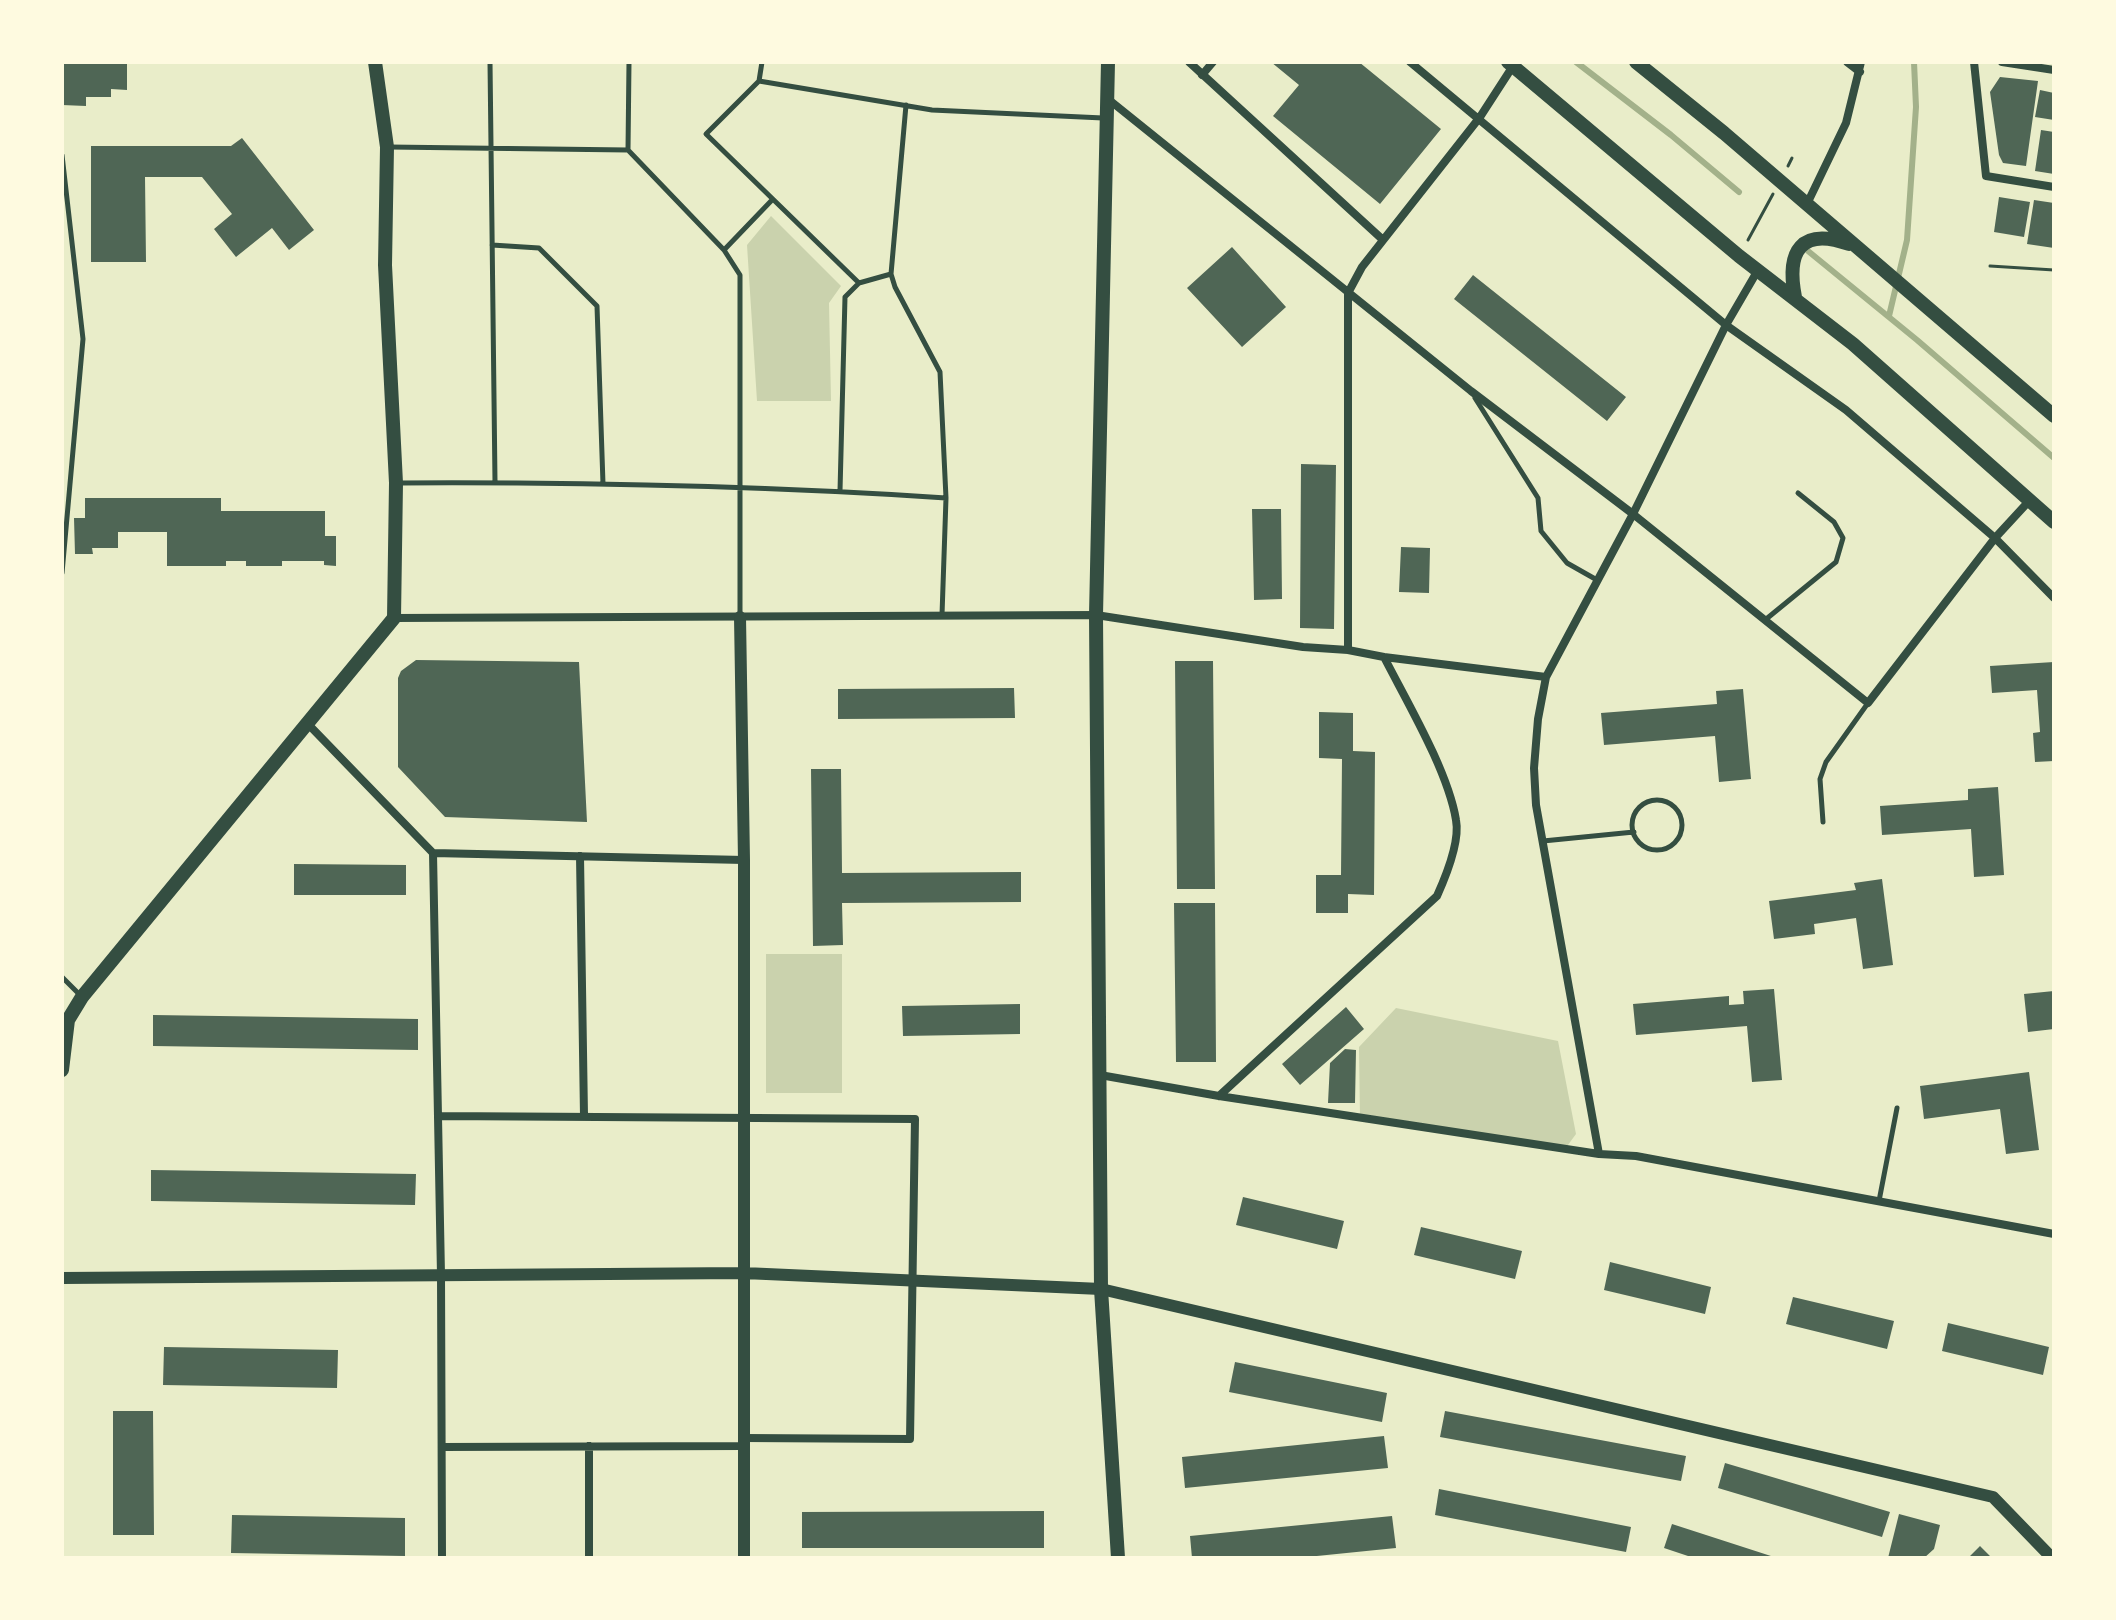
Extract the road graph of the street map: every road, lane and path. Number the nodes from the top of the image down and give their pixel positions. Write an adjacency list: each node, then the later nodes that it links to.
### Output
1 (375, 62): 23 (main road)
2 (490, 62): 22 (lane)
3 (629, 62): 24 (lane)
4 (762, 62): 17 (lane)
5 (1108, 62): 18 (main road)
6 (1189, 62): 16 (street)
7 (1213, 62): 16 (street)
8 (1410, 62): 20 (street)
9 (1636, 62): 27 (main road)
10 (1847, 62): 14 (street)
11 (1974, 62): 28 (street)
12 (2002, 62): 15 (street)
13 (1510, 64): 20 (street); 35 (main road)
14 (1860, 67): 30 (street)
15 (2054, 70)
16 (1202, 75): 31 (street)
17 (759, 81): 19 (lane); 29 (lane)
18 (1107, 99): 21 (main road); 41 (street)
19 (906, 105): 21 (lane); 39 (lane)
20 (1480, 117): 31 (street); 43 (street)
21 (1106, 118): 60 (main road)
22 (490, 146): 23 (lane); 24 (lane); 32 (lane)
23 (387, 147): 47 (main road)
24 (628, 150): 34 (lane)
25 (62, 155): 57 (lane)
26 (1792, 158): 27 (path)
27 (1780, 181): 30 (main road); 35 (path)
28 (2054, 187)
29 (772, 200): 34 (lane); 40 (lane)
30 (1807, 204): 33 (main road)
31 (1382, 239): 41 (street)
32 (492, 245): 46 (lane); 48 (lane)
33 (1857, 247): 42 (main road); 45 (main road)
34 (724, 250): 49 (lane)
35 (1739, 256): 37 (main road)
36 (1990, 266): 38 (path)
37 (1758, 270): 42 (main road); 43 (street)
38 (2054, 270)
39 (891, 274): 40 (lane); 52 (lane)
40 (859, 283): 50 (lane)
41 (1348, 293): 44 (street); 65 (street)
42 (1795, 297): 53 (main road)
43 (1726, 325): 54 (street); 56 (street)
44 (1471, 391): 54 (street); 58 (lane)
45 (2054, 416)
46 (495, 482): 47 (lane); 48 (lane)
47 (396, 483): 63 (main road)
48 (603, 484): 49 (lane)
49 (741, 489): 50 (lane); 62 (lane)
50 (840, 491): 52 (lane)
51 (1798, 493): 64 (lane)
52 (946, 498): 61 (lane)
53 (2031, 500): 55 (main road); 56 (street)
54 (1633, 514): 58 (street); 64 (street)
55 (2054, 522)
56 (1995, 538): 59 (street); 68 (street)
57 (62, 573)
58 (1597, 580): 67 (street)
59 (2054, 598)
60 (1096, 615): 61 (street); 65 (street); 79 (main road)
61 (941, 616): 62 (street)
62 (740, 617): 63 (street); 75 (street)
63 (394, 618): 69 (main road)
64 (1764, 621): 68 (street)
65 (1348, 650): 66 (street)
66 (1384, 657): 67 (street); 80 (street)
67 (1546, 677): 72 (street)
68 (1868, 703): 70 (lane)
69 (307, 723): 73 (street); 77 (main road)
70 (1823, 822)
71 (1634, 832): 71 (lane); 72 (lane)
72 (1543, 841): 85 (street)
73 (433, 853): 74 (street); 82 (street)
74 (580, 856): 75 (street); 83 (street)
75 (744, 860): 84 (street)
76 (62, 977): 77 (lane)
77 (82, 997): 78 (main road)
78 (62, 1070)
79 (1100, 1075): 80 (street); 92 (main road)
80 (1219, 1096): 85 (street)
81 (1897, 1108): 86 (lane)
82 (438, 1116): 83 (street); 89 (street)
83 (584, 1116): 84 (street)
84 (744, 1116): 88 (street); 91 (street)
85 (1599, 1154): 86 (street)
86 (1879, 1201): 87 (street)
87 (2054, 1234)
88 (744, 1273): 89 (street); 91 (street); 93 (street)
89 (441, 1275): 90 (street); 95 (street)
90 (62, 1278)
91 (911, 1280): 92 (street); 93 (street)
92 (1101, 1289): 99 (main road); 100 (street)
93 (744, 1442): 94 (street); 98 (street)
94 (589, 1446): 95 (street); 97 (street)
95 (442, 1447): 96 (street)
96 (442, 1558)
97 (589, 1558)
98 (744, 1558)
99 (1118, 1558)
100 (2052, 1558)

